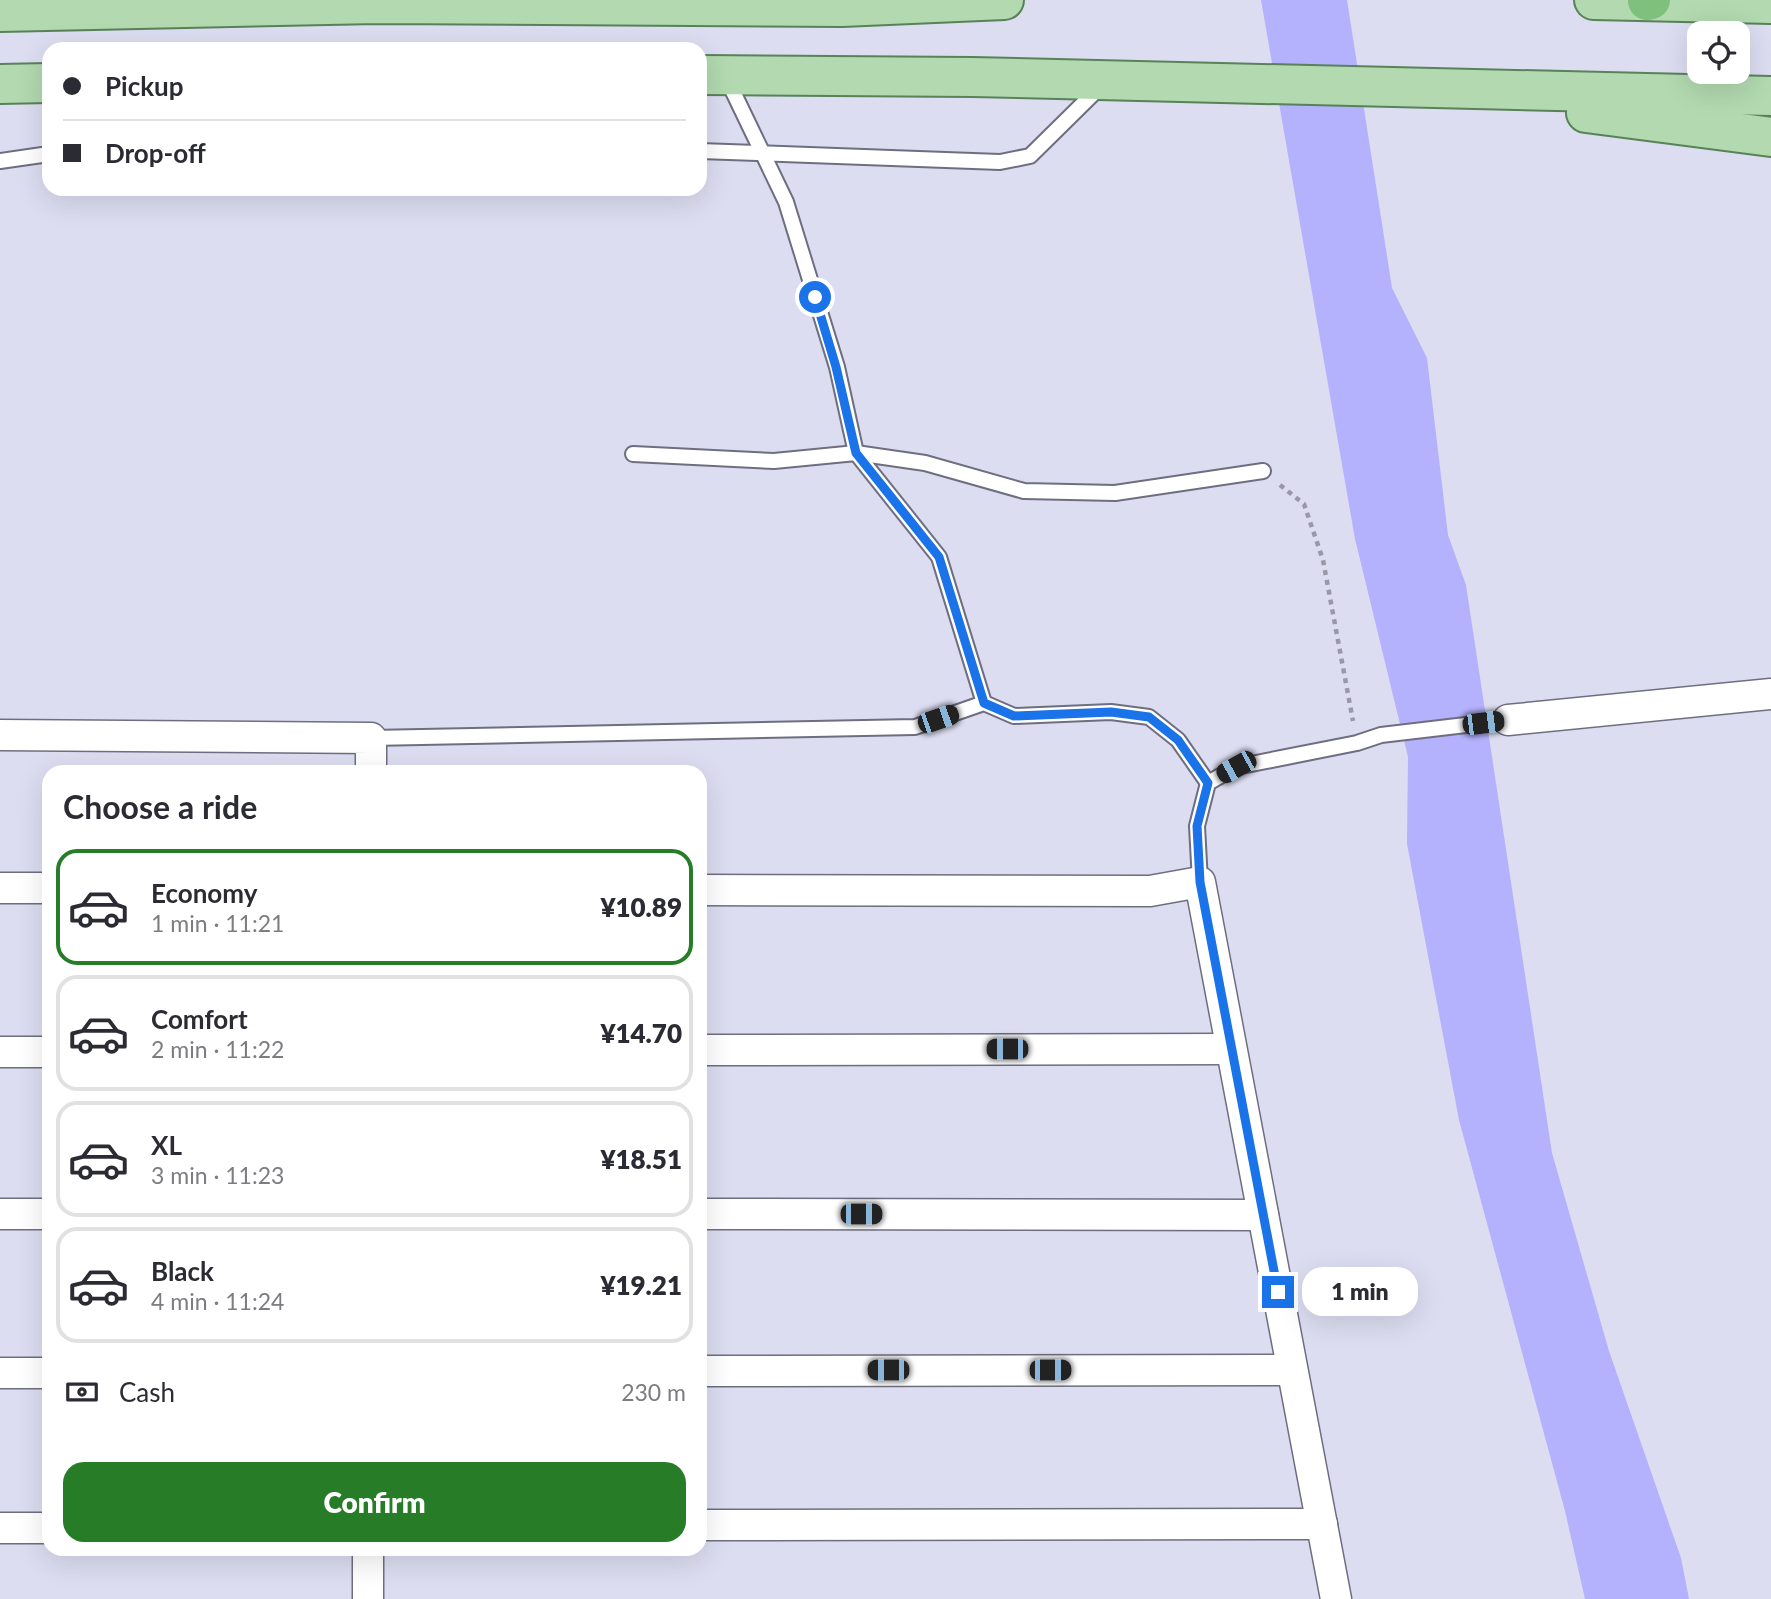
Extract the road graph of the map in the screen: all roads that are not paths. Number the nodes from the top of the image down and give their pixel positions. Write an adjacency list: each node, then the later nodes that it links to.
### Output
1 (1004, 0): 4 (main road)
2 (1594, 0): 3 (main road)
3 (1649, 1): 5 (main road)
4 (697, 3): 6 (main road)
5 (1771, 4)
6 (0, 12)
7 (713, 75): 8 (main road); 15 (lane)
8 (1107, 81): 11 (main road); 15 (lane)
9 (42, 83): 10 (main road)
10 (0, 84)
11 (1421, 88): 12 (main road); 13 (main road)
12 (1771, 96)
13 (1771, 137)
14 (707, 151): 15 (lane)
15 (762, 152): 18 (lane)
16 (42, 155): 17 (lane)
17 (0, 161)
18 (856, 453): 19 (lane); 20 (lane); 22 (lane)
19 (633, 454)
20 (1263, 471)
21 (1771, 694): 23 (street)
22 (984, 703): 25 (lane); 27 (lane)
23 (1508, 720): 27 (lane)
24 (0, 735): 25 (street)
25 (371, 738): 26 (street)
26 (371, 765)
27 (1208, 783): 28 (lane)
28 (1200, 882): 31 (street); 32 (street)
29 (0, 888): 30 (street)
30 (42, 888)
31 (707, 890)
32 (1231, 1049): 33 (street); 39 (street)
33 (707, 1050)
34 (0, 1052): 35 (street)
35 (42, 1052)
36 (0, 1214): 37 (street)
37 (42, 1214)
38 (707, 1214): 39 (street)
39 (1263, 1215): 40 (street)
40 (1292, 1370): 41 (street); 44 (street)
41 (707, 1371)
42 (0, 1373): 43 (street)
43 (42, 1373)
44 (1322, 1524): 45 (street); 50 (street)
45 (707, 1525)
46 (0, 1528): 47 (street)
47 (42, 1528)
48 (368, 1556): 49 (street)
49 (368, 1599)
50 (1336, 1599)

